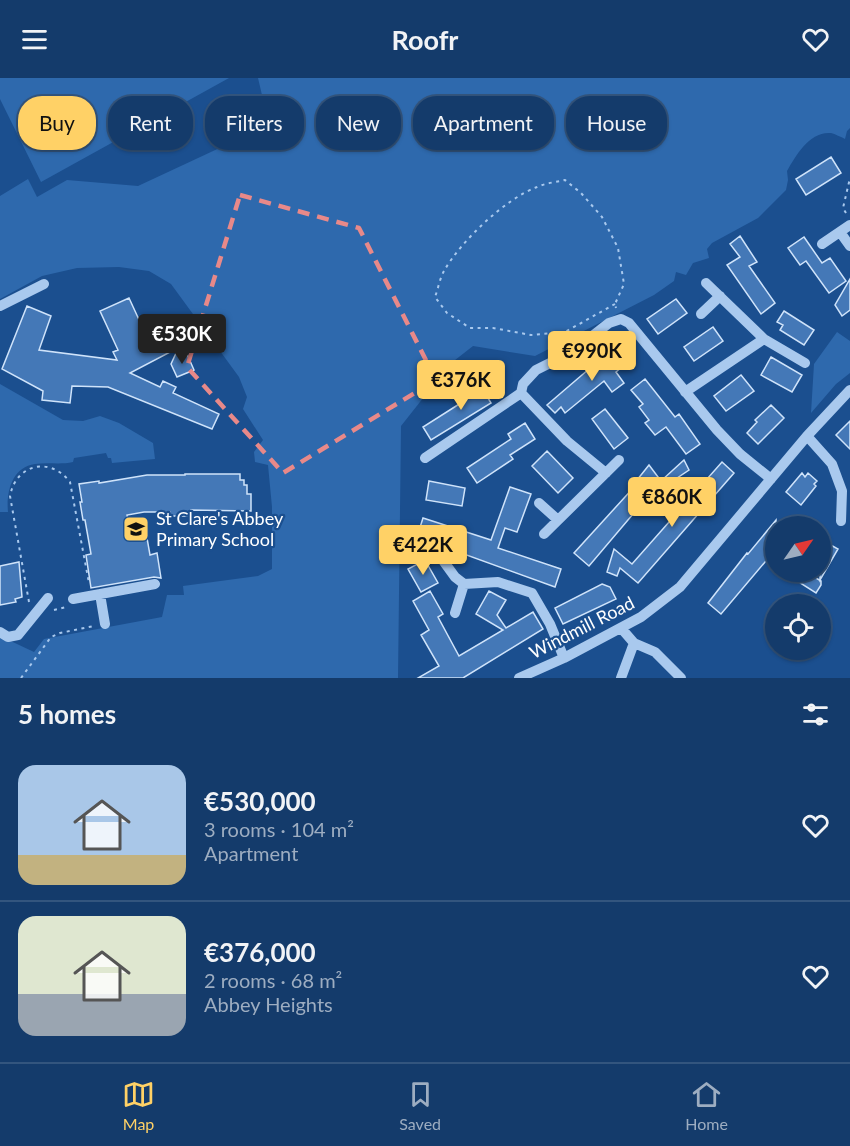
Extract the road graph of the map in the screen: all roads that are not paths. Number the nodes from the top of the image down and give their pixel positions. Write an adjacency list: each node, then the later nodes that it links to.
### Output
1 (848, 220): 2 (street)
2 (840, 232): 3 (street); 4 (street)
3 (822, 244)
4 (850, 246)
5 (706, 283): 7 (street)
6 (44, 284): 8 (street)
7 (720, 296): 9 (street); 10 (street)
8 (0, 306)
9 (701, 314)
10 (764, 339): 11 (street); 13 (street)
11 (805, 363)
12 (850, 390): 15 (street, Windmill Road)
13 (685, 392): 14 (street); 19 (street)
14 (521, 393): 16 (street); 18 (street)
15 (807, 436): 19 (street, Windmill Road); 22 (street)
16 (425, 458)
17 (619, 460): 18 (street)
18 (606, 473): 21 (street)
19 (771, 478): 32 (street, Windmill Road)
20 (539, 503): 21 (street)
21 (558, 519): 23 (street)
22 (841, 521)
23 (544, 534)
24 (440, 555): 26 (street)
25 (155, 584): 27 (street)
26 (465, 584): 30 (street); 35 (street)
27 (95, 592): 29 (street); 31 (street)
28 (48, 598): 33 (street)
29 (72, 602)
30 (455, 613)
31 (101, 625)
32 (621, 628): 34 (street); 35 (street, Windmill Road)
33 (0, 632)
34 (634, 643): 37 (street); 38 (street)
35 (564, 658): 36 (street, Windmill Road)
36 (519, 678)
37 (621, 678)
38 (681, 678)

